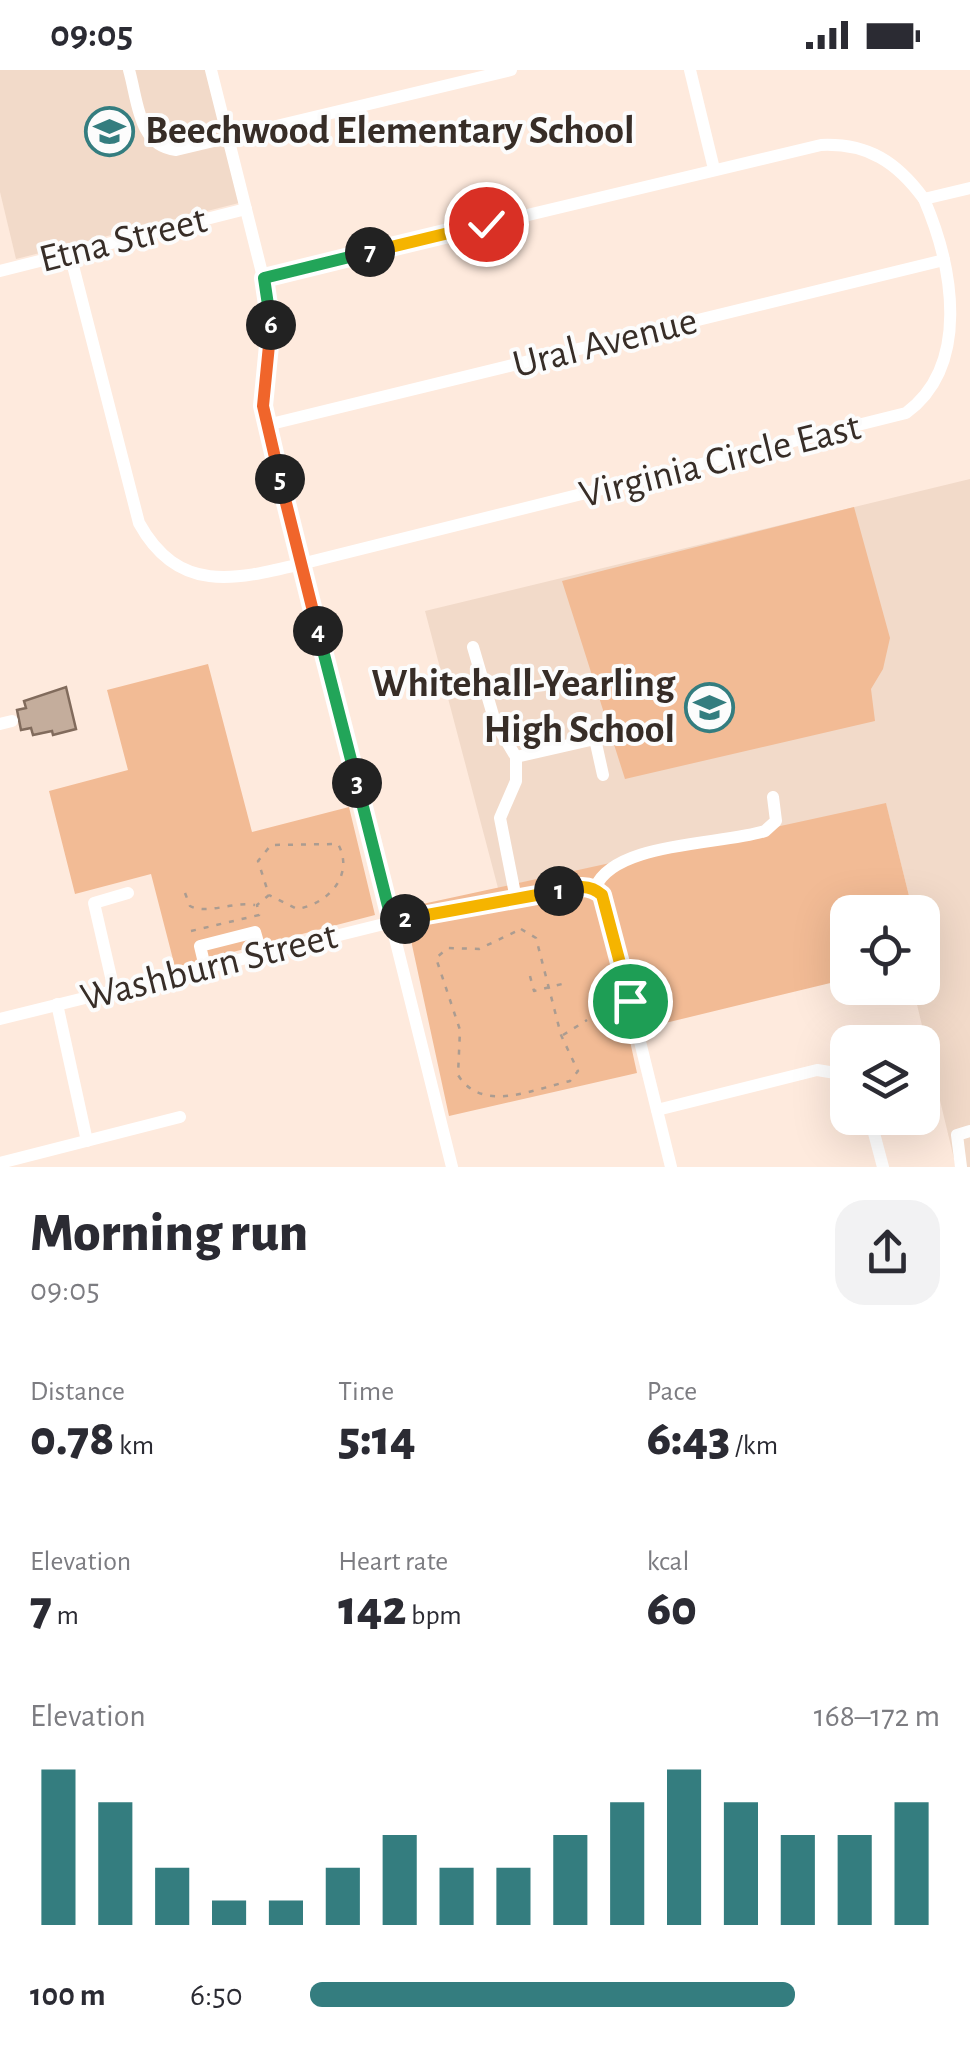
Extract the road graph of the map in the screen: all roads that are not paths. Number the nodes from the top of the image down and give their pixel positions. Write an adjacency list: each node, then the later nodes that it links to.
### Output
1 (129, 70): 5 (street)
2 (211, 70): 5 (street)
3 (512, 70): 5 (street)
4 (690, 70): 6 (street)
5 (228, 139): 9 (street)
6 (714, 169): 8 (street); 13 (street)
7 (970, 188): 8 (street)
8 (924, 199): 11 (street, Virginia Circle East)
9 (246, 209): 10 (street, Etna Street); 13 (street)
10 (70, 254): 12 (street, Etna Street); 15 (street, Virginia Circle East)
11 (944, 260): 14 (street, Ural Avenue); 15 (street, Virginia Circle East)
12 (0, 271)
13 (264, 278): 14 (street)
14 (266, 425): 15 (street)
15 (301, 564): 23 (street)
16 (473, 647): 17 (street)
17 (516, 757): 18 (street); 22 (street)
18 (603, 775)
19 (772, 797): 20 (street)
20 (594, 888): 22 (street, Washburn Street); 30 (street)
21 (128, 894): 26 (street)
22 (516, 899): 23 (street, Washburn Street)
23 (392, 922): 24 (street, Washburn Street); 36 (street)
24 (261, 953): 25 (street, Washburn Street); 25 (street)
25 (205, 966): 26 (street, Washburn Street)
26 (114, 990): 27 (street, Washburn Street)
27 (57, 1004): 28 (street, Washburn Street); 34 (street)
28 (0, 1019)
29 (830, 1072): 30 (street)
30 (657, 1110): 37 (street)
31 (180, 1117): 34 (street)
32 (970, 1131): 39 (street)
33 (875, 1135): 38 (street)
34 (88, 1140): 35 (street)
35 (0, 1163)
36 (452, 1167)
37 (672, 1167)
38 (883, 1167)
39 (961, 1167)

